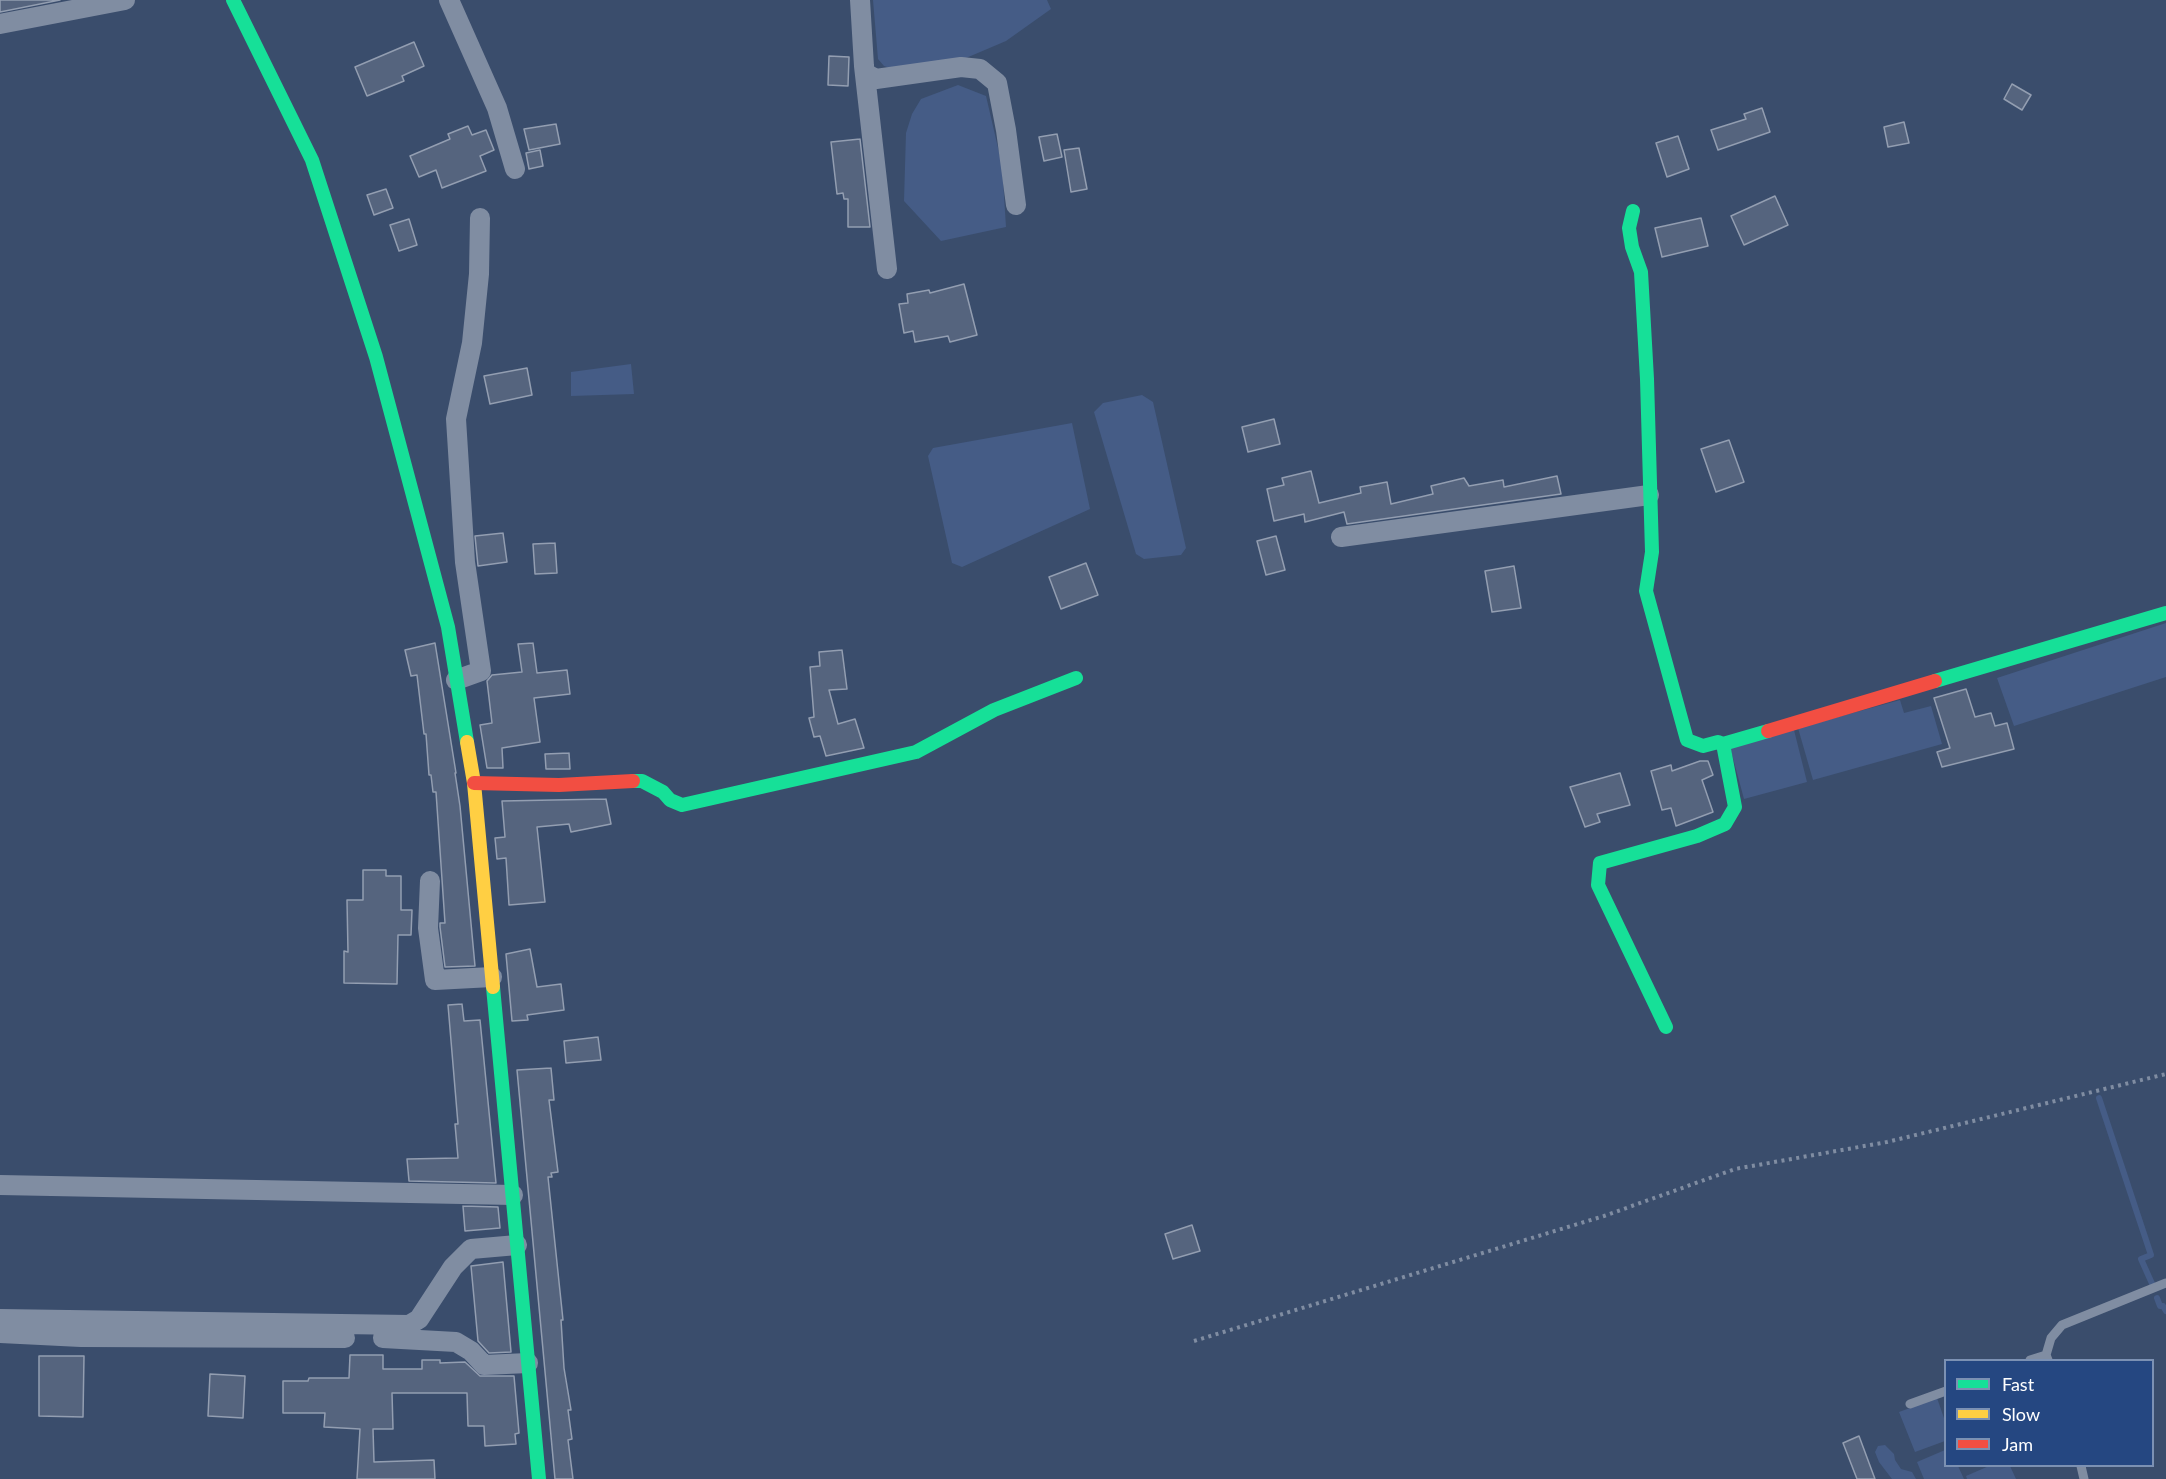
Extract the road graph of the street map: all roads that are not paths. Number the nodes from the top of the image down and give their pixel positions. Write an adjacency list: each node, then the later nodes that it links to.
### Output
1 (126, 0): 5 (street)
2 (233, 0): 16 (street)
3 (449, 0): 7 (street)
4 (860, 0): 6 (street)
5 (0, 24)
6 (865, 73): 8 (street); 11 (street)
7 (515, 169)
8 (1016, 205)
9 (1633, 211): 12 (street)
10 (480, 218): 16 (street)
11 (887, 269)
12 (1648, 495): 13 (street); 17 (street)
13 (1341, 537)
14 (2166, 613): 17 (street)
15 (1076, 678): 18 (street)
16 (456, 680): 18 (street)
17 (1723, 744): 21 (street)
18 (474, 783): 20 (street)
19 (430, 881): 20 (street)
20 (492, 977): 23 (street)
21 (1666, 1027)
22 (0, 1185): 23 (street)
23 (513, 1195): 24 (street)
24 (517, 1245): 26 (street); 29 (street)
25 (2166, 1283): 28 (lane)
26 (0, 1319)
27 (0, 1333): 29 (street)
28 (2047, 1358)
29 (528, 1363): 32 (street)
30 (1944, 1392): 31 (lane)
31 (1910, 1404)
32 (538, 1479)

